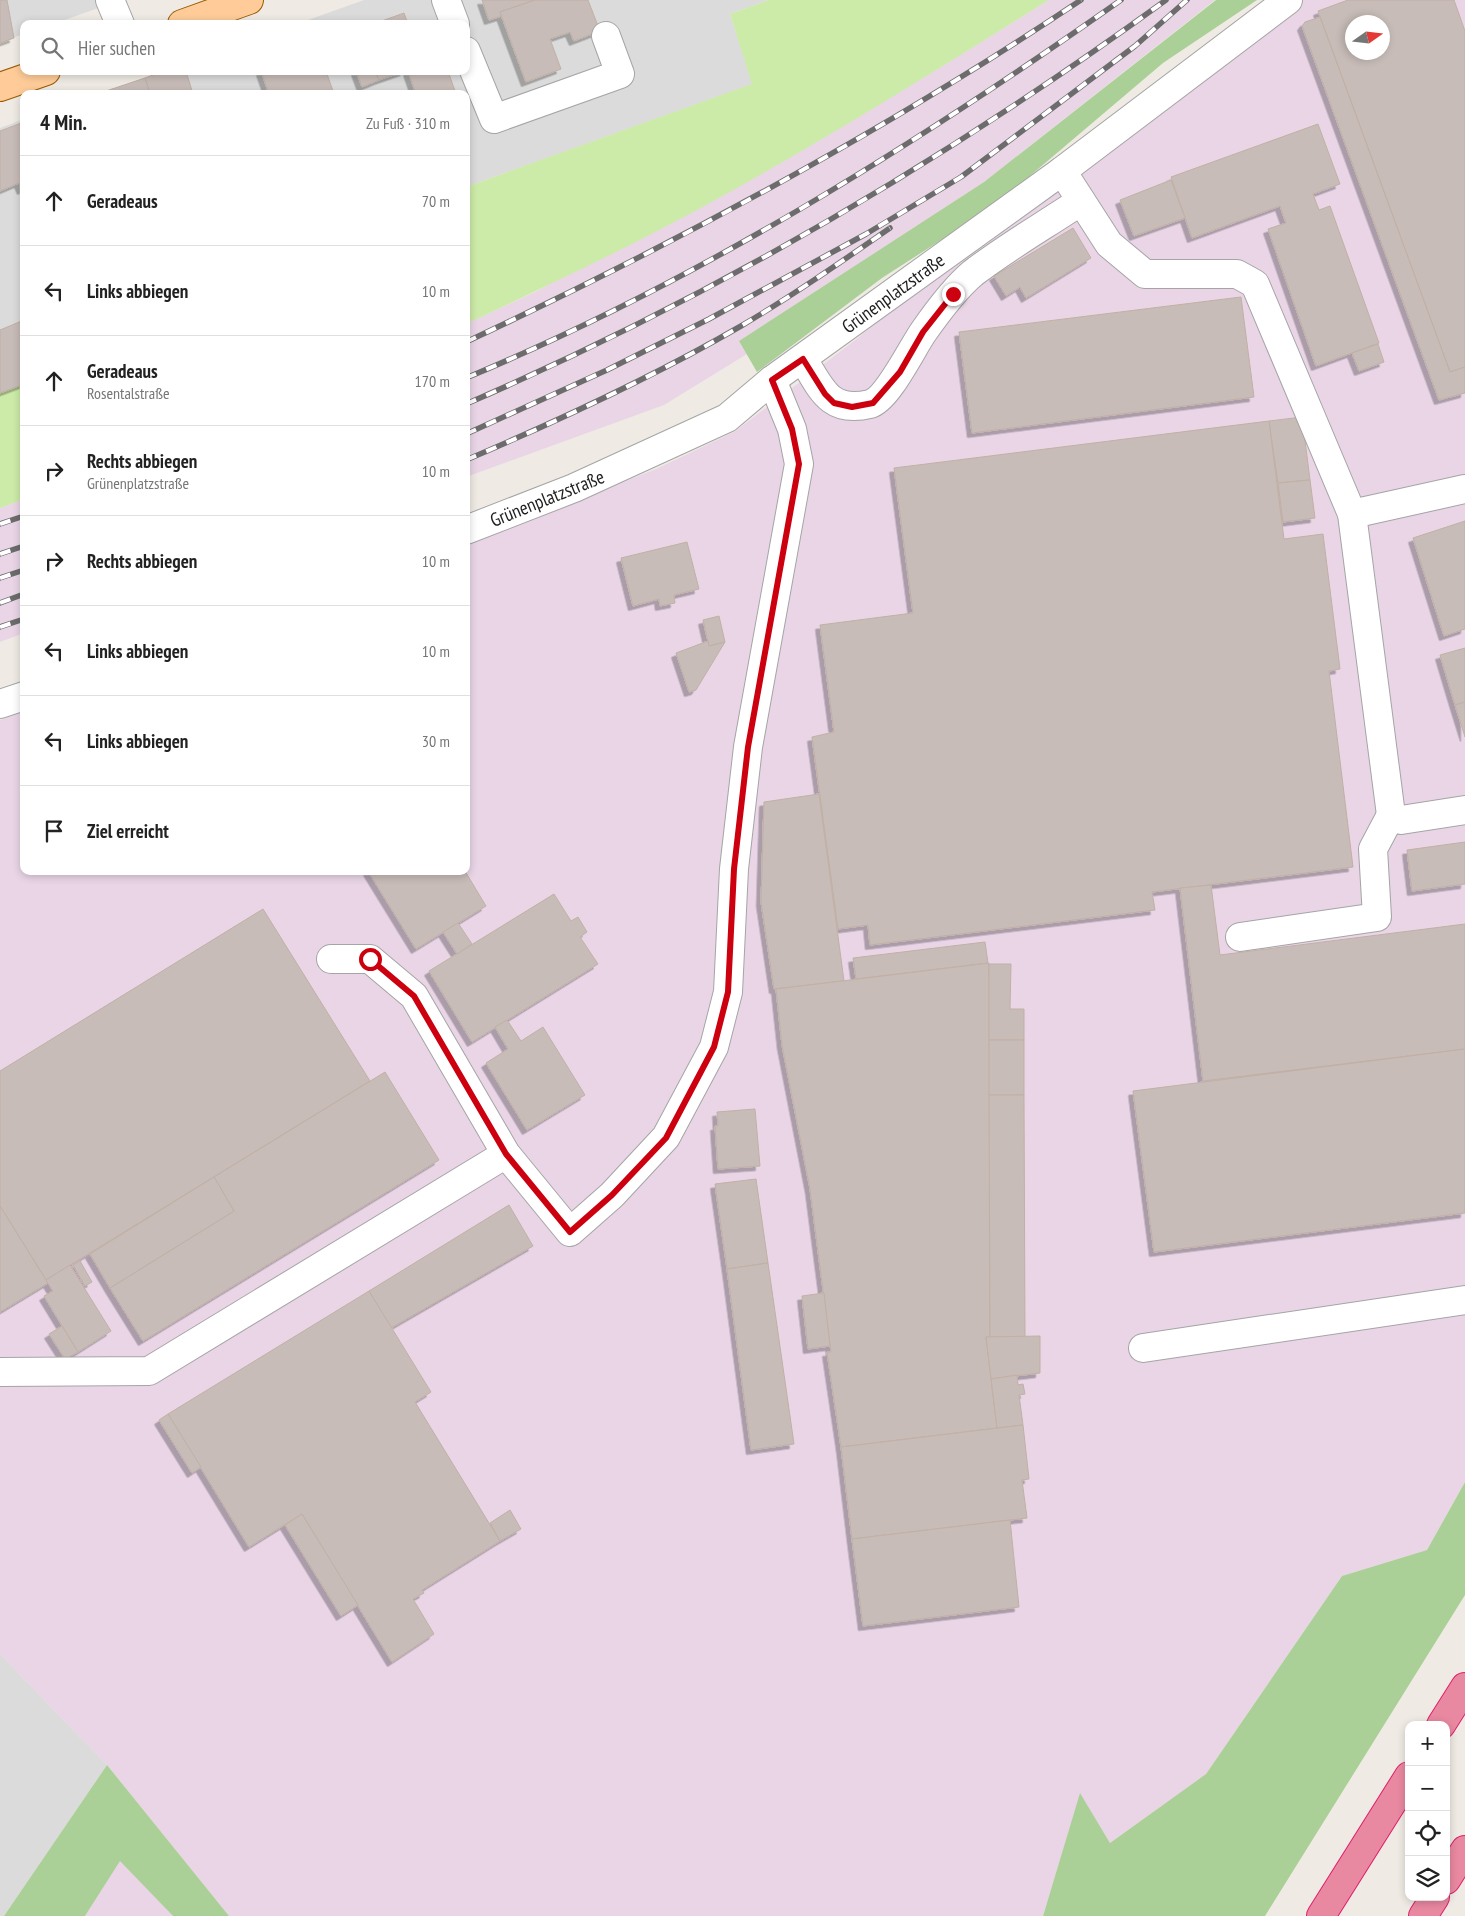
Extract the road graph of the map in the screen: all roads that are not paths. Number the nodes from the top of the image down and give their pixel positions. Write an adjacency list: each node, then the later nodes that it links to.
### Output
1 (110, 0): 4 (street)
2 (249, 0): 5 (main road)
3 (1288, 0): 10 (street, Grünenplatzstraße)
4 (118, 20)
5 (193, 20)
6 (606, 36): 7 (street)
7 (470, 61)
8 (34, 75): 9 (main road)
9 (0, 87)
10 (1062, 171): 11 (street); 12 (street, Grünenplatzstraße)
11 (1081, 201): 12 (street); 15 (street)
12 (803, 359): 13 (street, Grünenplatzstraße)
13 (772, 380): 16 (street, Grünenplatzstraße); 23 (street)
14 (1465, 489): 15 (street)
15 (1352, 514): 20 (street)
16 (470, 528)
17 (20, 697): 18 (street)
18 (0, 704)
19 (1465, 810): 20 (street)
20 (1391, 815): 21 (street)
21 (1240, 938)
22 (331, 959): 23 (street)
23 (506, 1154): 26 (street)
24 (1465, 1300): 25 (street)
25 (1143, 1348)
26 (0, 1372)
27 (1465, 1687): 28 (highway)
28 (1444, 1721)
29 (1405, 1782): 33 (highway)
30 (1465, 1850): 31 (highway)
31 (1450, 1874)
32 (1432, 1901): 34 (highway)
33 (1320, 1916)
34 (1423, 1916)

